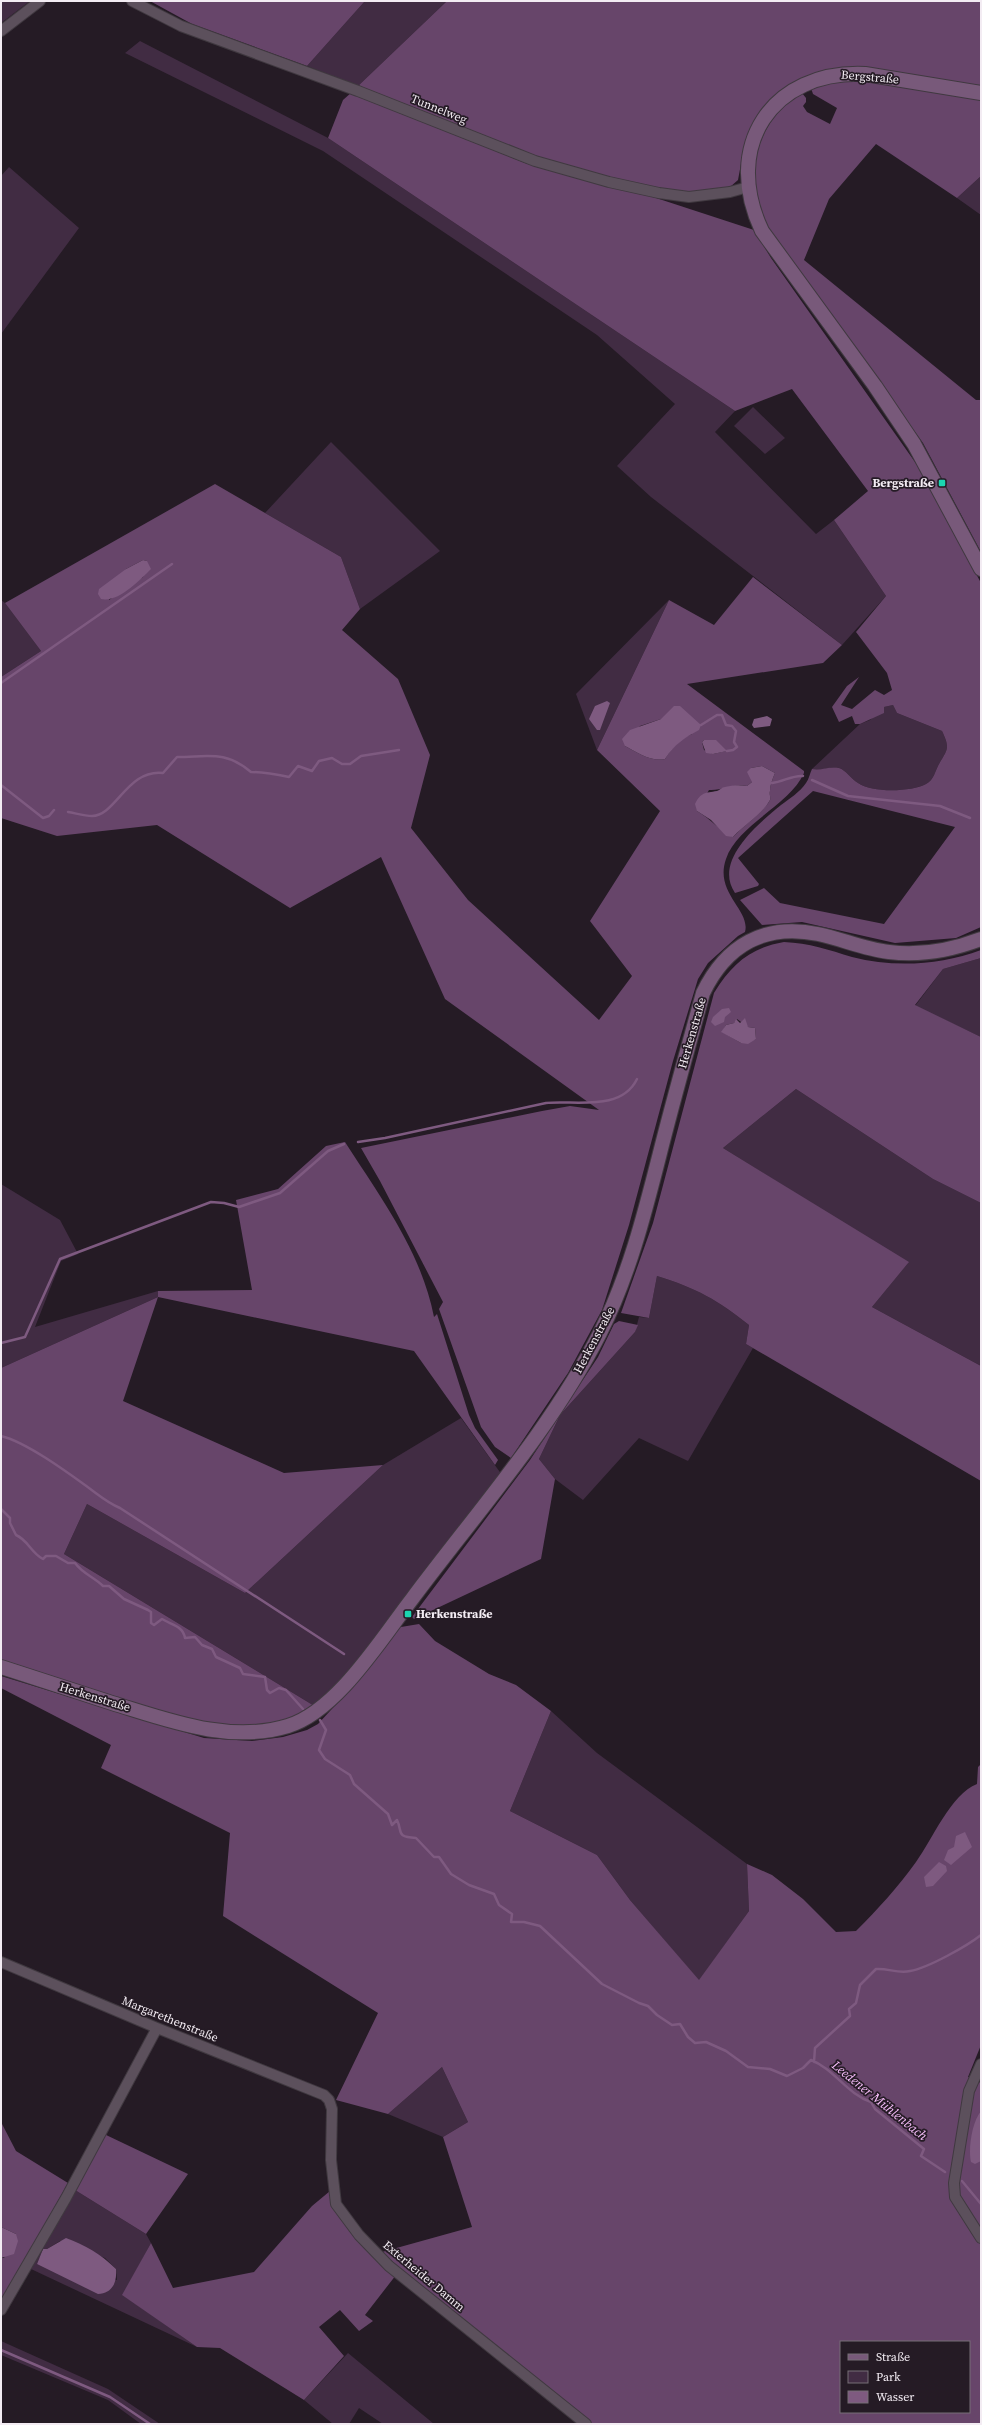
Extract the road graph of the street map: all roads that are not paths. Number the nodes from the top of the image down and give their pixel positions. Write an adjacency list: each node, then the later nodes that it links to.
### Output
1 (40, 1): 3 (street)
2 (132, 1): 5 (street, Tunnelweg)
3 (1, 31)
4 (981, 93): 5 (main road, Bergstraße)
5 (748, 188): 6 (main road, Bergstraße)
6 (981, 569)
7 (981, 939): 8 (main road, Herkenstraße)
8 (1, 1667)
9 (1, 1962): 10 (street, Margarethenstraße)
10 (157, 2028): 12 (street, Margarethenstraße); 14 (street)
11 (981, 2064): 13 (street)
12 (329, 2100): 15 (street, Exterheider Damm)
13 (981, 2238)
14 (1, 2310)
15 (586, 2424)

